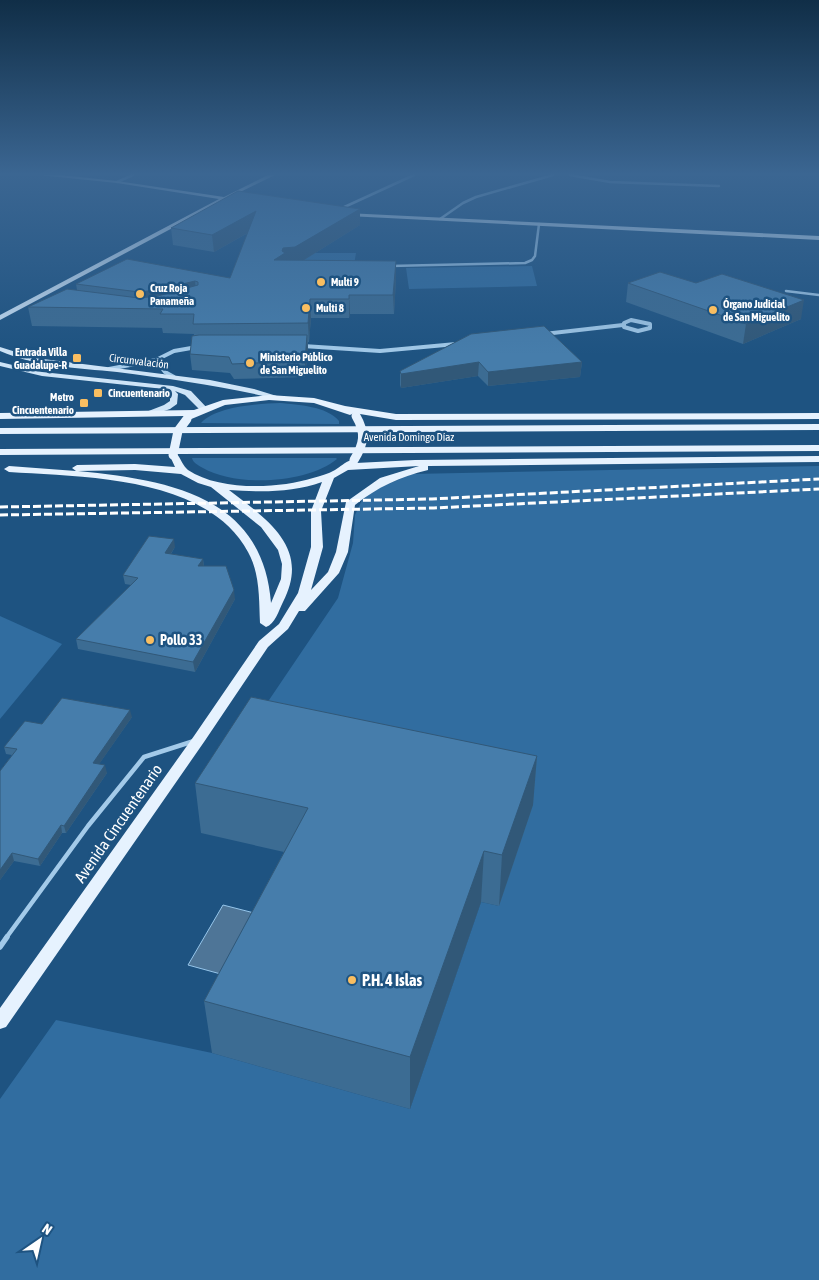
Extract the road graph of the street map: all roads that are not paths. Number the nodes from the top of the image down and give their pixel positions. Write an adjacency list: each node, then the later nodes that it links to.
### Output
1 (156, 235): 8 (main road)
2 (538, 235): 5 (street)
3 (754, 235): 4 (main road)
4 (819, 238)
5 (384, 266)
6 (786, 292): 7 (street)
7 (819, 295)
8 (34, 299): 9 (lane); 10 (main road)
9 (43, 300)
10 (0, 318)
11 (623, 325): 11 (street); 12 (street)
12 (534, 335)
13 (464, 343): 15 (street)
14 (200, 346): 17 (street)
15 (293, 346)
16 (0, 349): 19 (main road, Circunvalación)
17 (156, 360): 19 (street); 20 (street)
18 (0, 366): 21 (main road, Circunvalación)
19 (109, 369): 20 (main road, Circunvalación)
20 (174, 377): 22 (main road, Circunvalación)
21 (165, 387): 23 (main road, Circunvalación); 25 (main road)
22 (276, 397): 23 (main road); 24 (main road)
23 (204, 409): 27 (main road)
24 (345, 409): 28 (main road); 34 (main road, bridge)
25 (149, 414): 26 (main road); 27 (main road)
26 (0, 416)
27 (190, 416): 37 (main road, bridge)
28 (819, 416)
29 (819, 428): 30 (main road, Avenida Domingo Díaz)
30 (0, 431)
31 (819, 448): 32 (main road, Avenida Domingo Díaz)
32 (0, 452)
33 (819, 459): 35 (main road)
34 (350, 463): 35 (main road); 38 (main road)
35 (472, 463): 41 (main road)
36 (5, 469): 37 (main road); 40 (main road)
37 (181, 470): 39 (main road)
38 (328, 477): 39 (main road); 41 (main road, Avenida Cincuentenario)
39 (214, 485): 40 (main road, Avenida Cincuentenario)
40 (266, 623): 42 (main road, Avenida Cincuentenario)
41 (284, 626): 42 (main road, Avenida Cincuentenario)
42 (263, 644): 43 (main road, Avenida Cincuentenario)
43 (199, 739): 44 (lane); 45 (main road, Avenida Cincuentenario)
44 (0, 947)
45 (0, 1022)

